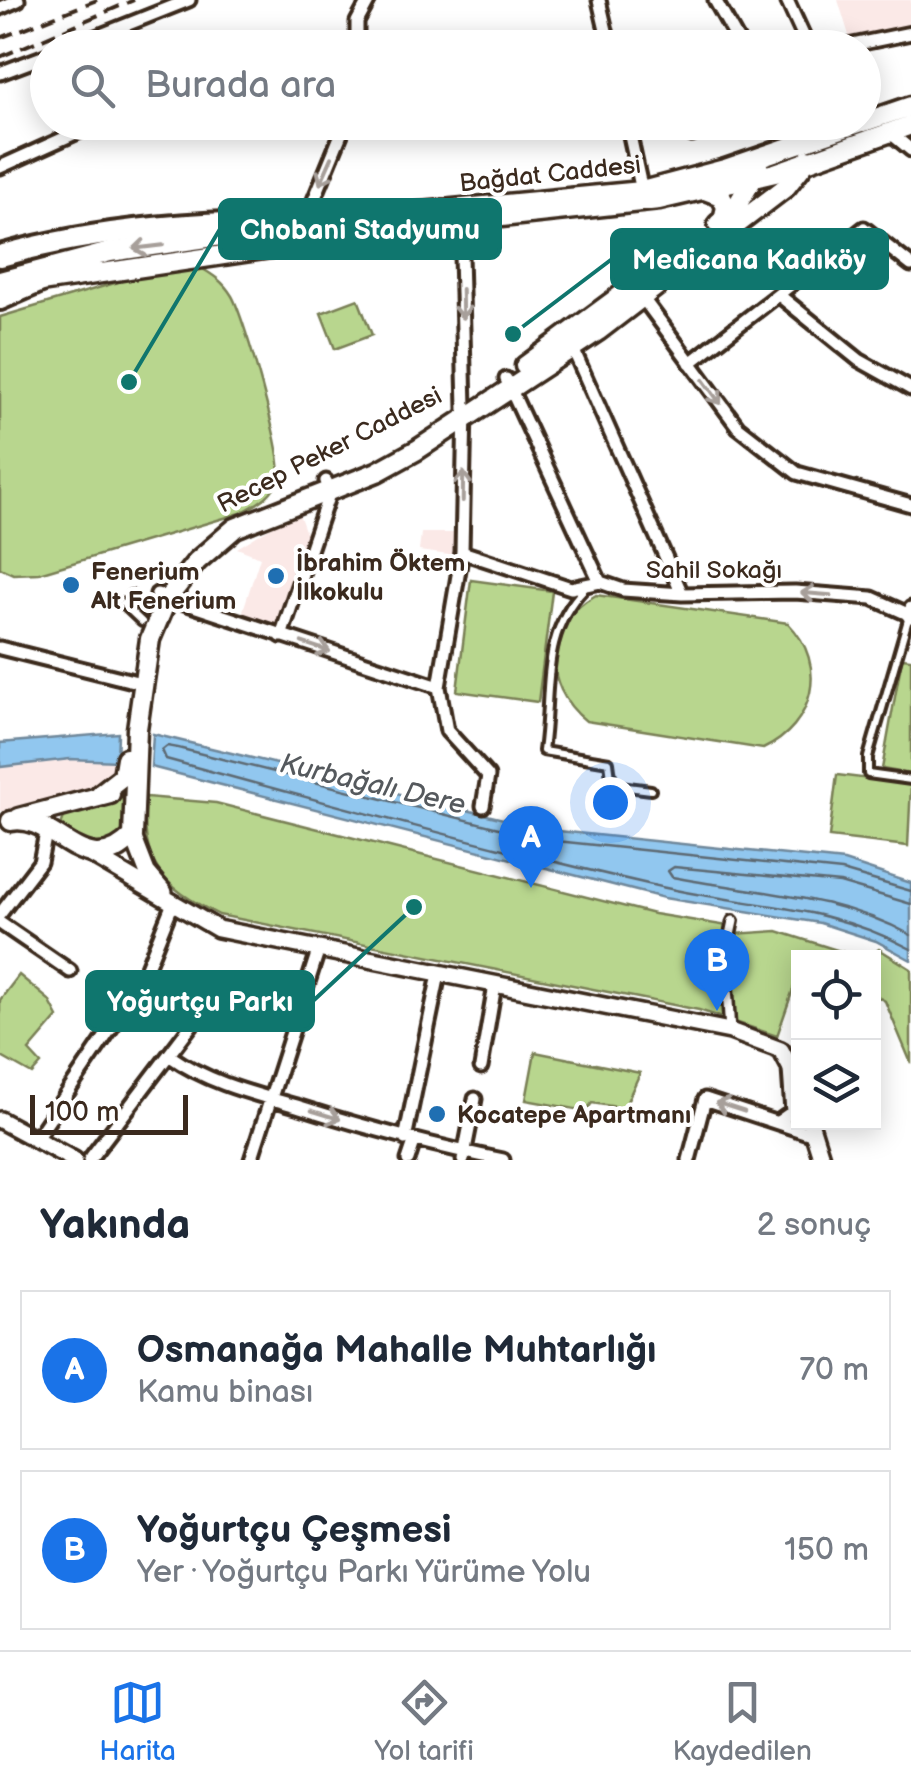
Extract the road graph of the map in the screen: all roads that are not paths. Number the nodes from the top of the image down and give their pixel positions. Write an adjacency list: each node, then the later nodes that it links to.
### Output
1 (18, 0): 8 (street)
2 (189, 0): 10 (street)
3 (354, 0): 9 (street)
4 (369, 0): 9 (street)
5 (599, 0): 12 (street)
6 (715, 0): 13 (street)
7 (786, 0): 14 (street)
8 (0, 8)
9 (356, 22): 11 (street)
10 (113, 30)
11 (356, 30)
12 (605, 30)
13 (732, 30)
14 (800, 30)
15 (911, 33): 16 (street)
16 (881, 39)
17 (30, 62): 18 (street)
18 (0, 73)
19 (911, 106): 20 (main road, Bağdat Caddesi)
20 (881, 115)
21 (911, 125): 22 (main road, Bağdat Caddesi)
22 (888, 131): 23 (main road, Bağdat Caddesi); 29 (street)
23 (881, 133)
24 (60, 140): 32 (street)
25 (339, 140): 38 (street, one-way to 38)
26 (631, 140): 35 (street)
27 (810, 140): 30 (main road, Bağdat Caddesi)
28 (862, 140): 31 (main road, Bağdat Caddesi)
29 (911, 150)
30 (768, 156): 33 (main road, Recep Peker Caddesi); 35 (main road, Bağdat Caddesi)
31 (808, 159): 33 (main road, Bağdat Caddesi); 43 (main road, Recep Peker Caddesi)
32 (0, 167)
33 (753, 179): 34 (main road, Bağdat Caddesi); 37 (main road, Recep Peker Caddesi)
34 (700, 190): 36 (main road, Bağdat Caddesi); 37 (main road)
35 (642, 191): 36 (main road, Bağdat Caddesi)
36 (460, 215): 38 (main road, Bağdat Caddesi); 41 (main road, Bağdat Caddesi); 50 (street, one-way to 50)
37 (723, 220): 43 (main road, Recep Peker Caddesi)
38 (315, 222): 39 (highway); 42 (main road, Bağdat Caddesi, one-way to 42)
39 (0, 256)
40 (911, 264): 44 (street)
41 (46, 279): 45 (highway)
42 (0, 281)
43 (638, 292): 46 (main road, Recep Peker Caddesi); 47 (street)
44 (780, 296): 47 (street); 49 (street)
45 (0, 297)
46 (570, 342): 48 (main road, Recep Peker Caddesi); 56 (street)
47 (690, 362): 52 (street, one-way to 52)
48 (509, 383): 50 (main road, Recep Peker Caddesi); 54 (street)
49 (911, 389)
50 (465, 414): 51 (main road, Recep Peker Caddesi); 53 (street, one-way to 50)
51 (328, 486): 59 (main road, Recep Peker Caddesi); 61 (street)
52 (911, 505)
53 (462, 552): 55 (street); 64 (street)
54 (600, 582): 55 (street); 56 (street, Sahil Sokağı)
55 (585, 588): 67 (lane)
56 (682, 594): 60 (street, Sahil Sokağı, one-way to 56)
57 (130, 595): 59 (lane)
58 (122, 603): 59 (lane)
59 (153, 606): 61 (street); 63 (main road, Recep Peker Caddesi); 63 (main road, Recep Peker Caddesi)
60 (911, 613): 66 (lane)
61 (282, 636): 64 (street, one-way to 64)
62 (0, 648): 63 (street)
63 (136, 682): 65 (main road, Recep Peker Caddesi)
64 (440, 686): 70 (street)
65 (130, 768): 68 (main road); 69 (main road, Recep Peker Caddesi)
66 (911, 780)
67 (651, 790)
68 (100, 794): 69 (main road); 71 (main road)
69 (134, 802): 74 (main road, Recep Peker Caddesi)
70 (483, 806)
71 (52, 808): 72 (main road); 73 (main road)
72 (4, 821): 73 (main road)
73 (46, 833): 75 (main road); 77 (street)
74 (133, 836): 75 (main road); 76 (street)
75 (90, 854): 76 (street)
76 (173, 903): 80 (street); 84 (street)
77 (0, 914)
78 (733, 921): 85 (street)
79 (0, 923): 81 (street)
80 (319, 948): 82 (street); 90 (street)
81 (70, 971)
82 (439, 974): 83 (street); 97 (street)
83 (495, 985): 85 (street); 88 (street)
84 (140, 987): 86 (street); 96 (street)
85 (730, 1031): 87 (street)
86 (170, 1056): 90 (street); 100 (street)
87 (788, 1065): 89 (street); 93 (street)
88 (481, 1067)
89 (791, 1070)
90 (272, 1099): 97 (street, one-way to 97); 101 (street)
91 (475, 1100): 98 (street)
92 (0, 1120): 96 (street)
93 (778, 1122): 94 (street); 104 (street, one-way to 104)
94 (791, 1125)
95 (812, 1130): 105 (street)
96 (36, 1139): 99 (street)
97 (410, 1141): 98 (street); 102 (street)
98 (464, 1156): 103 (street)
99 (74, 1160)
100 (89, 1160)
101 (251, 1160)
102 (408, 1160)
103 (503, 1160)
104 (689, 1160)
105 (822, 1160)

